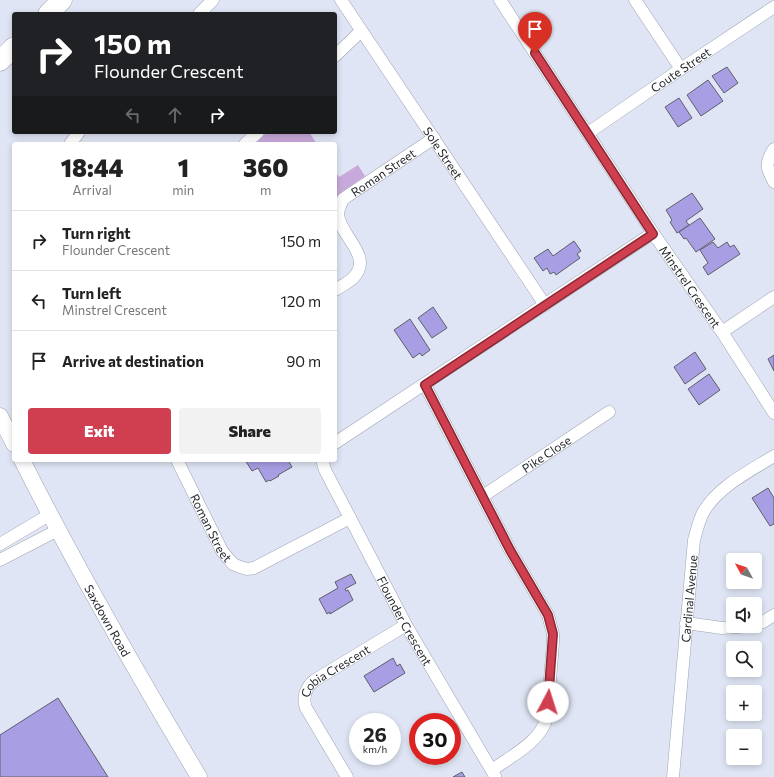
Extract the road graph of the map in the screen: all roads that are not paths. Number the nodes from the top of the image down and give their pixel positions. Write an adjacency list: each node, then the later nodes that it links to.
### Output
1 (62, 0): 7 (main road)
2 (213, 0): 8 (street)
3 (341, 0): 9 (street, Sole Street)
4 (500, 0): 14 (street, Minstrel Crescent)
5 (635, 0): 13 (street)
6 (770, 5): 13 (street, Coute Street)
7 (50, 12)
8 (201, 12)
9 (361, 31): 11 (street); 16 (street, Sole Street)
10 (12, 49): 12 (main road)
11 (337, 54)
12 (0, 61)
13 (681, 68): 14 (street, Coute Street)
14 (588, 133): 20 (street, Minstrel Crescent)
15 (256, 134): 17 (street)
16 (434, 138): 21 (street, Roman Street); 23 (street, Sole Street)
17 (247, 142)
18 (774, 150): 19 (street)
19 (774, 182)
20 (653, 234): 23 (street); 24 (street, Minstrel Crescent)
21 (337, 289)
22 (774, 297): 24 (street)
23 (545, 306): 25 (street)
24 (722, 332): 27 (street, Minstrel Crescent)
25 (425, 385): 30 (street); 35 (street)
26 (609, 412): 35 (street, Pike Close)
27 (774, 413)
28 (0, 416): 29 (street)
29 (12, 440)
30 (337, 441)
31 (774, 456): 43 (street, Cardinal Avenue)
32 (23, 462): 36 (street, Saxdown Road)
33 (178, 462): 37 (street, Roman Street)
34 (323, 462): 37 (street, Flounder Crescent)
35 (483, 496): 46 (street)
36 (49, 515): 38 (street, Saxdown Road); 39 (street)
37 (350, 518): 44 (street, Flounder Crescent)
38 (58, 530): 40 (street); 47 (street, Saxdown Road)
39 (0, 544)
40 (0, 560)
41 (774, 615): 42 (street)
42 (762, 622)
43 (686, 623): 45 (street); 49 (street, Cardinal Avenue)
44 (406, 625): 46 (street, Flounder Crescent); 48 (street, Cobia Crescent)
45 (726, 628)
46 (494, 773)
47 (199, 777)
48 (347, 777)
49 (673, 777)

